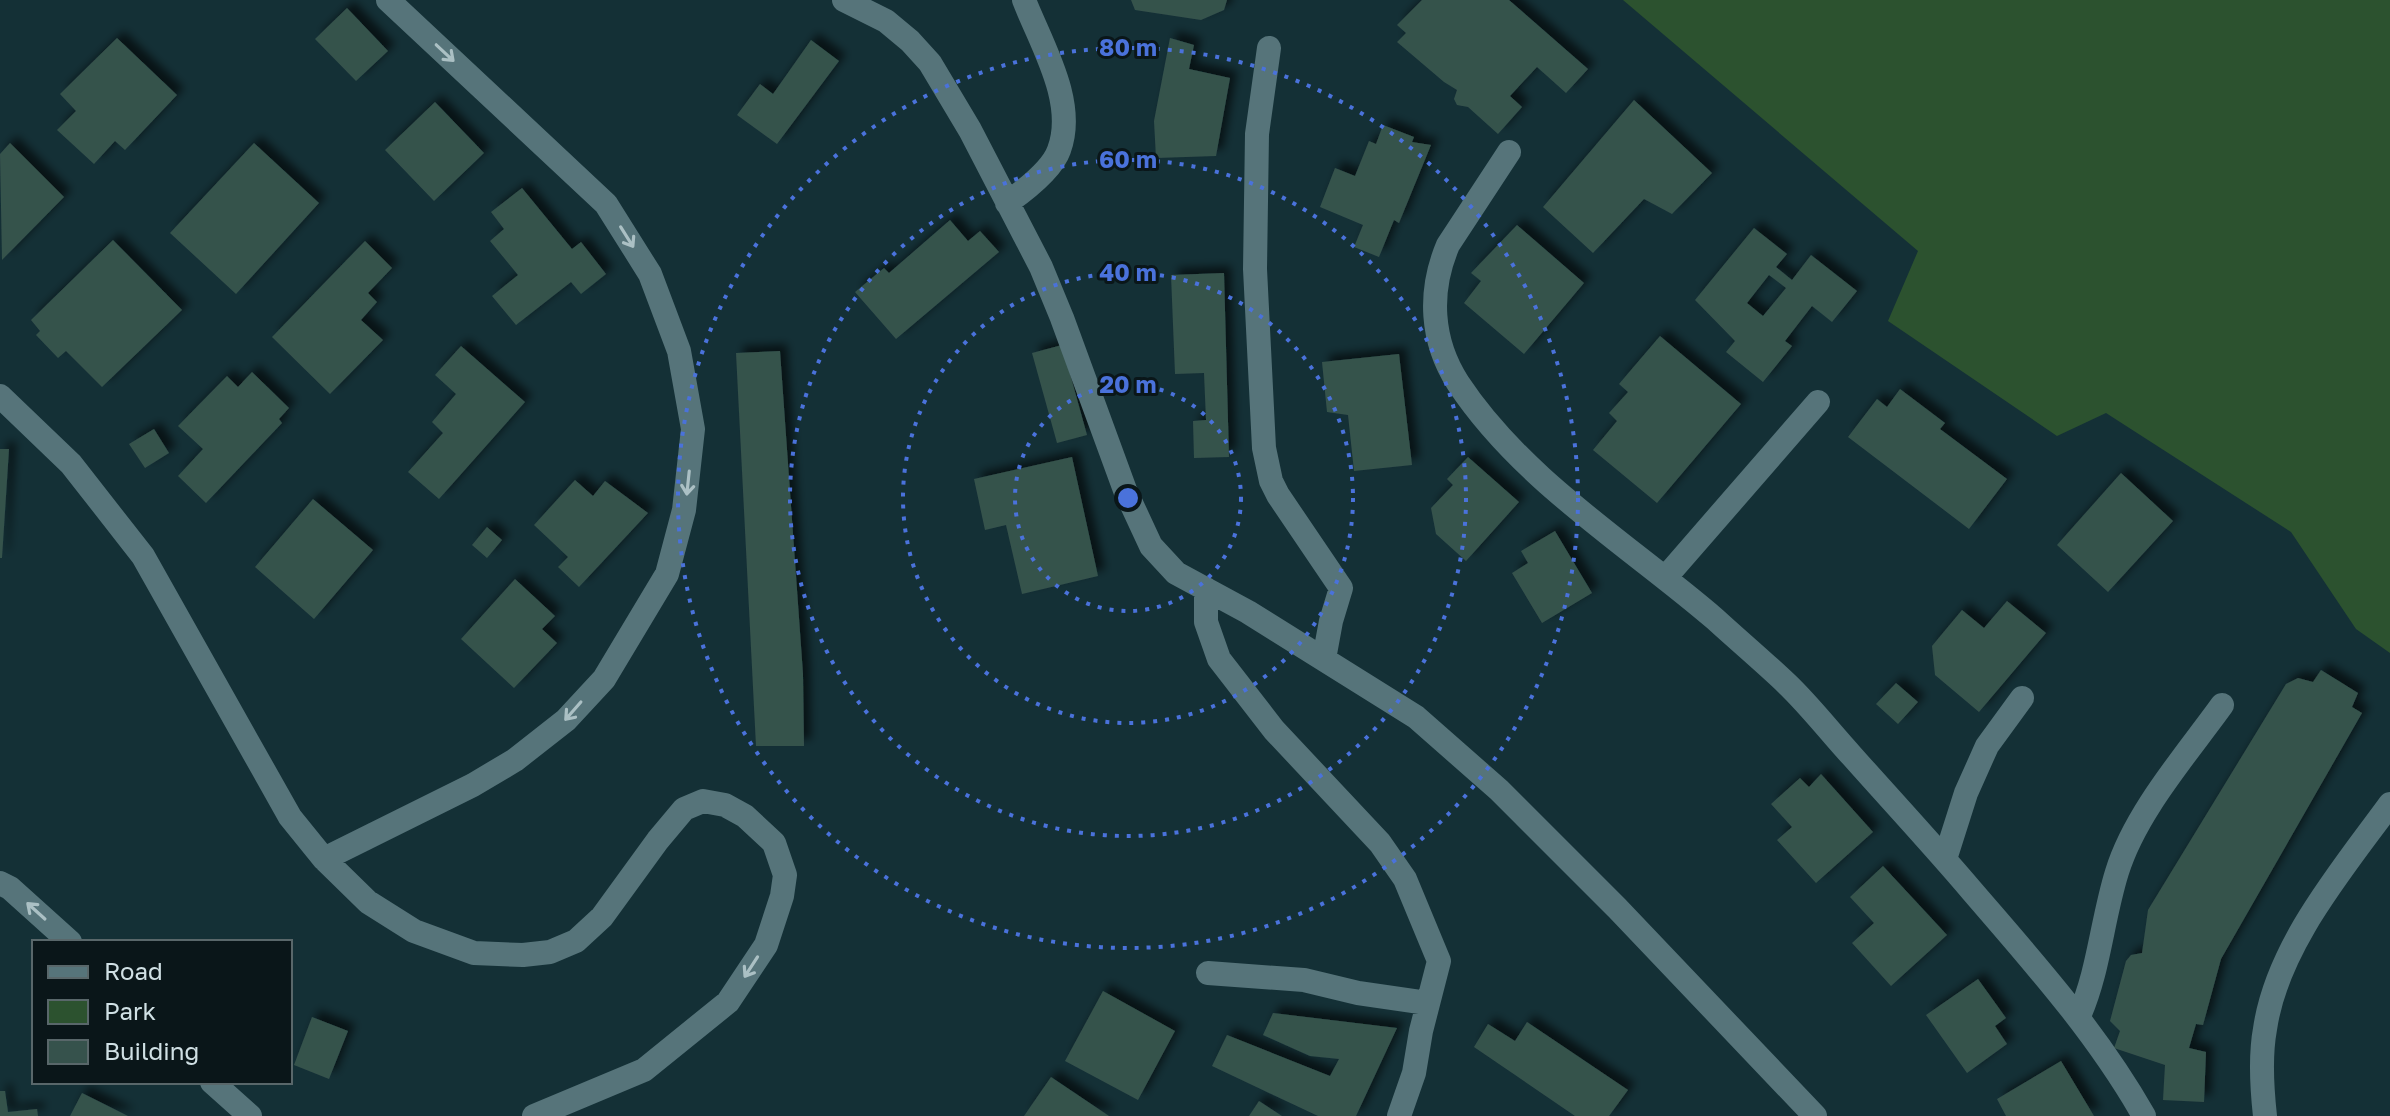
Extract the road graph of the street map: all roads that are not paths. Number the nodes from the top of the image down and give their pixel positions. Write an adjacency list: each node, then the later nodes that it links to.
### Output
1 (388, 0): 15 (street, one-way to 15)
2 (844, 0): 6 (street)
3 (1024, 0): 6 (street)
4 (1269, 48): 11 (street)
5 (1509, 152): 9 (street)
6 (1007, 203): 10 (street)
7 (0, 396): 15 (street)
8 (1818, 402): 9 (street)
9 (1665, 578): 16 (street)
10 (1206, 589): 11 (street); 20 (street)
11 (1324, 659): 26 (street)
12 (2022, 698): 16 (street)
13 (2222, 705): 21 (street)
14 (2390, 804): 28 (street)
15 (324, 859): 24 (street, one-way to 24)
16 (1945, 859): 21 (street)
17 (0, 883): 18 (street, one-way to 17)
18 (68, 940)
19 (1208, 973): 20 (street)
20 (1427, 1003): 25 (street)
21 (2079, 1016): 27 (street)
22 (214, 1084): 23 (street)
23 (250, 1116)
24 (534, 1116)
25 (1399, 1116)
26 (1815, 1116)
27 (2144, 1116)
28 (2265, 1116)

